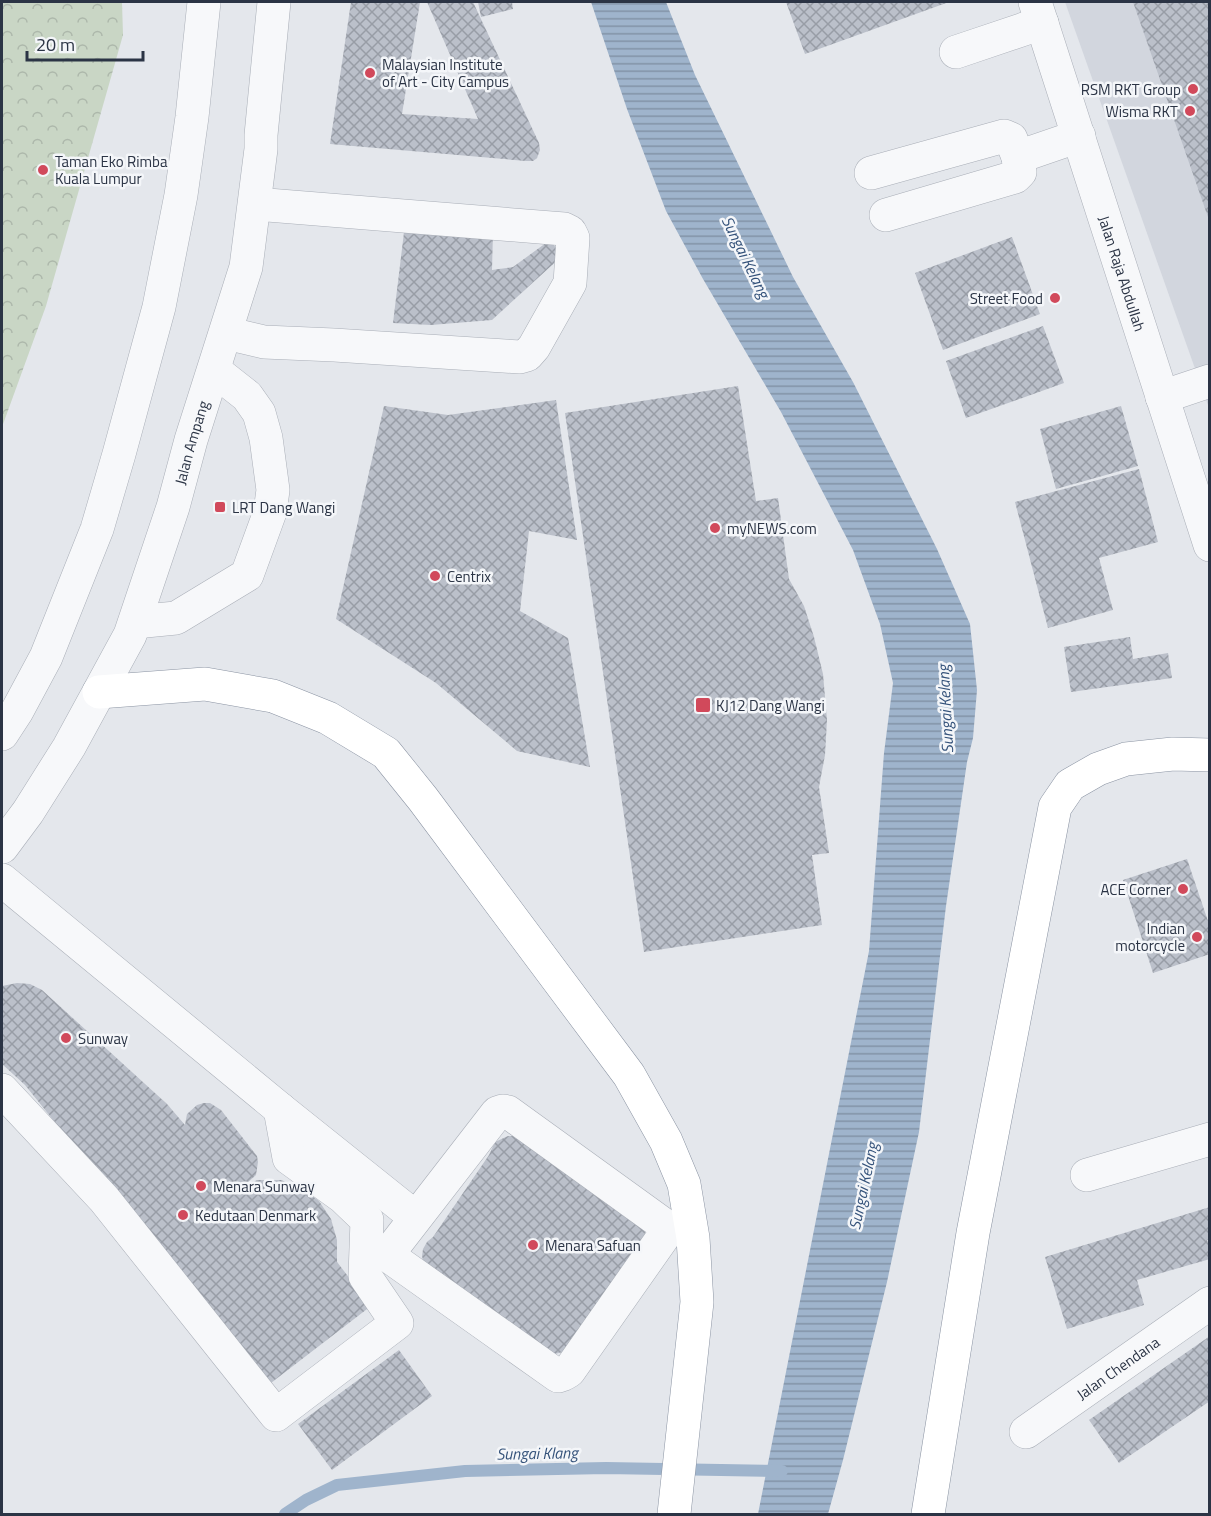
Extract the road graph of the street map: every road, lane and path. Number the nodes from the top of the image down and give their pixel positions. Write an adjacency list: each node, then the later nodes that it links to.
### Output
1 (204, 2): 17 (street)
2 (274, 2): 8 (street, Jalan Ampang)
3 (1039, 12): 4 (street); 5 (street, Jalan Raja Abdullah)
4 (956, 52)
5 (1079, 136): 6 (street); 13 (street, Jalan Raja Abdullah)
6 (1018, 157): 7 (street); 9 (street)
7 (871, 173)
8 (255, 204): 10 (street, Jalan Ampang); 10 (street)
9 (886, 215)
10 (226, 333): 11 (street, Jalan Ampang)
11 (214, 370): 15 (street, Jalan Ampang); 15 (street)
12 (1209, 381): 13 (street)
13 (1162, 397): 14 (street, Jalan Raja Abdullah)
14 (1209, 545)
15 (135, 622): 16 (street, Jalan Ampang)
16 (99, 692): 19 (street, Jalan Ampang); 28 (highway)
17 (2, 734)
18 (1209, 755): 29 (highway)
19 (2, 847)
20 (2, 880): 22 (street)
21 (2, 1090): 22 (street)
22 (280, 1108): 25 (street)
23 (1209, 1139): 24 (street)
24 (1087, 1175)
25 (415, 1217): 25 (street)
26 (1209, 1303): 27 (street, Jalan Chendana)
27 (1026, 1432)
28 (674, 1515)
29 (928, 1515)

